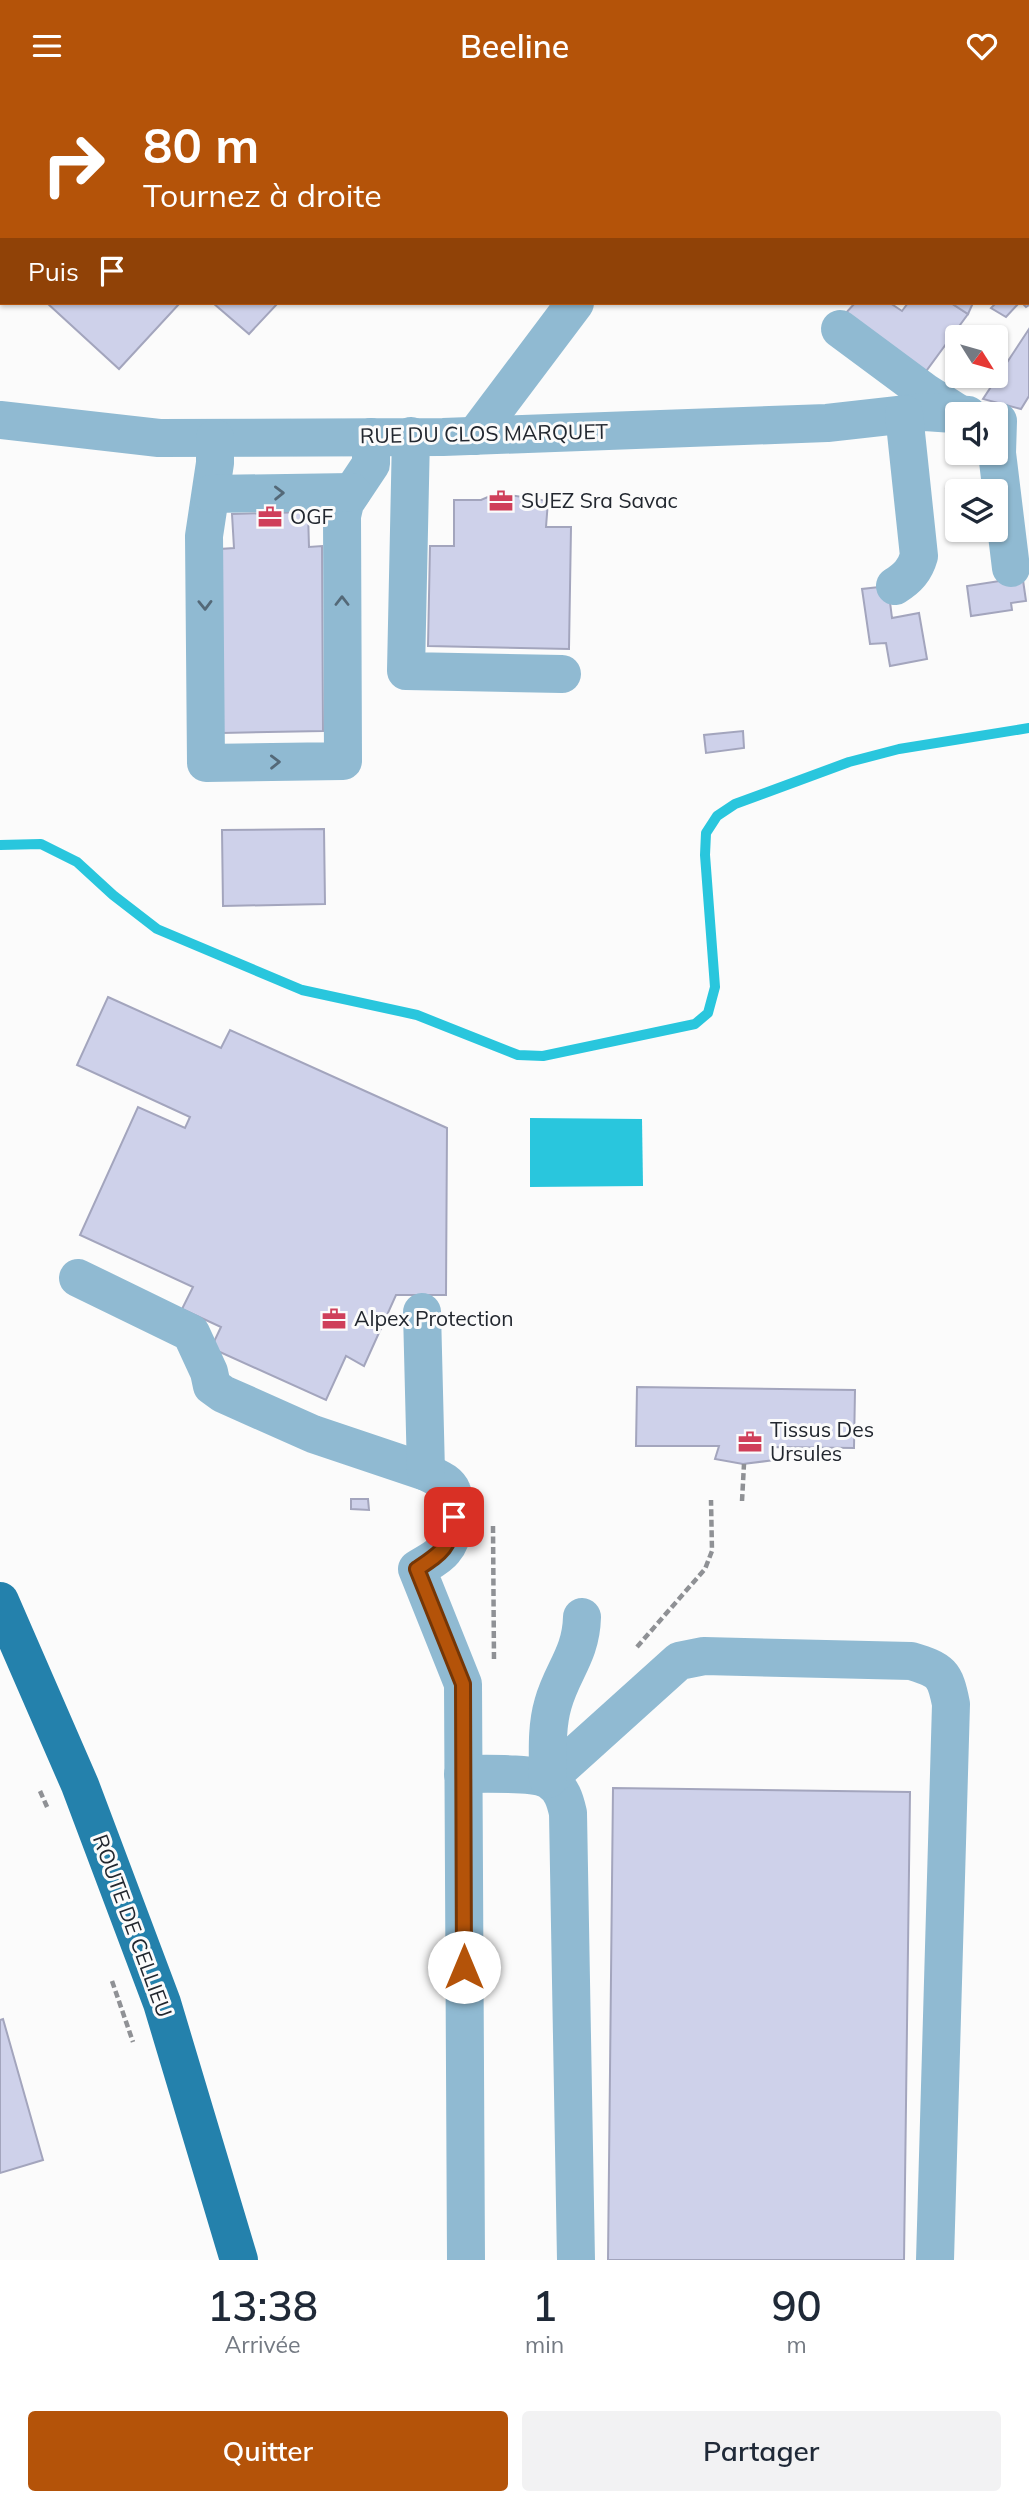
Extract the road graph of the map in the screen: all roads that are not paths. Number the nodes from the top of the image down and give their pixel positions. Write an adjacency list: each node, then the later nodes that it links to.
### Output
1 (573, 305): 8 (street)
2 (840, 329): 3 (street)
3 (949, 402)
4 (904, 414): 5 (street, RUE DU CLOS MARQUET); 8 (street, RUE DU CLOS MARQUET); 15 (street)
5 (945, 416)
6 (0, 420): 10 (street, RUE DU CLOS MARQUET)
7 (411, 436): 8 (street, RUE DU CLOS MARQUET); 9 (street, RUE DU CLOS MARQUET); 16 (street)
8 (475, 436)
9 (371, 437): 10 (street, RUE DU CLOS MARQUET); 12 (street)
10 (215, 438): 13 (street)
11 (998, 465): 14 (street)
12 (352, 492): 13 (street, one-way to 12); 13 (street, one-way to 12)
13 (211, 494)
14 (1011, 568)
15 (895, 586)
16 (562, 674)
17 (78, 1278): 19 (street)
18 (422, 1312): 19 (street)
19 (426, 1472): 22 (street)
20 (0, 1601): 24 (main road, ROUTE DE CELLIEU)
21 (582, 1617): 23 (street)
22 (463, 1774): 23 (street); 25 (street)
23 (548, 1779): 26 (street); 27 (street)
24 (239, 2260)
25 (466, 2260)
26 (576, 2260)
27 (935, 2260)

